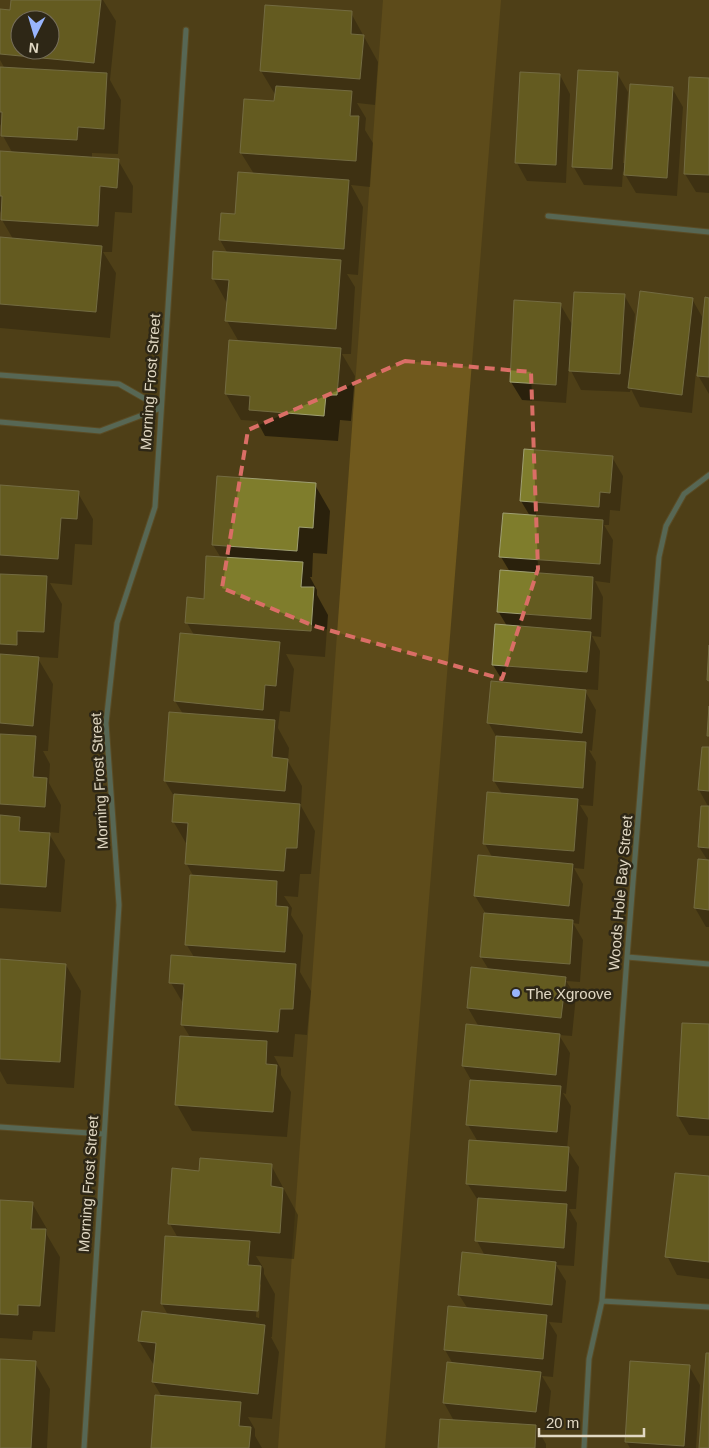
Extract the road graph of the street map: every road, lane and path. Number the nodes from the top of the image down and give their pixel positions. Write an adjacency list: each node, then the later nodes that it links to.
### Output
1 (186, 30): 5 (street, Morning Frost Street)
2 (548, 216): 3 (street)
3 (709, 232)
4 (0, 375): 5 (street)
5 (161, 408): 6 (street); 11 (street, Morning Frost Street)
6 (0, 422)
7 (709, 475): 8 (street, Woods Hole Bay Street)
8 (627, 958): 9 (street); 12 (street, Woods Hole Bay Street)
9 (709, 964)
10 (0, 1127): 11 (street)
11 (104, 1134): 14 (street, Morning Frost Street)
12 (602, 1301): 13 (street); 15 (street, Woods Hole Bay Street)
13 (709, 1307)
14 (84, 1448)
15 (584, 1448)

